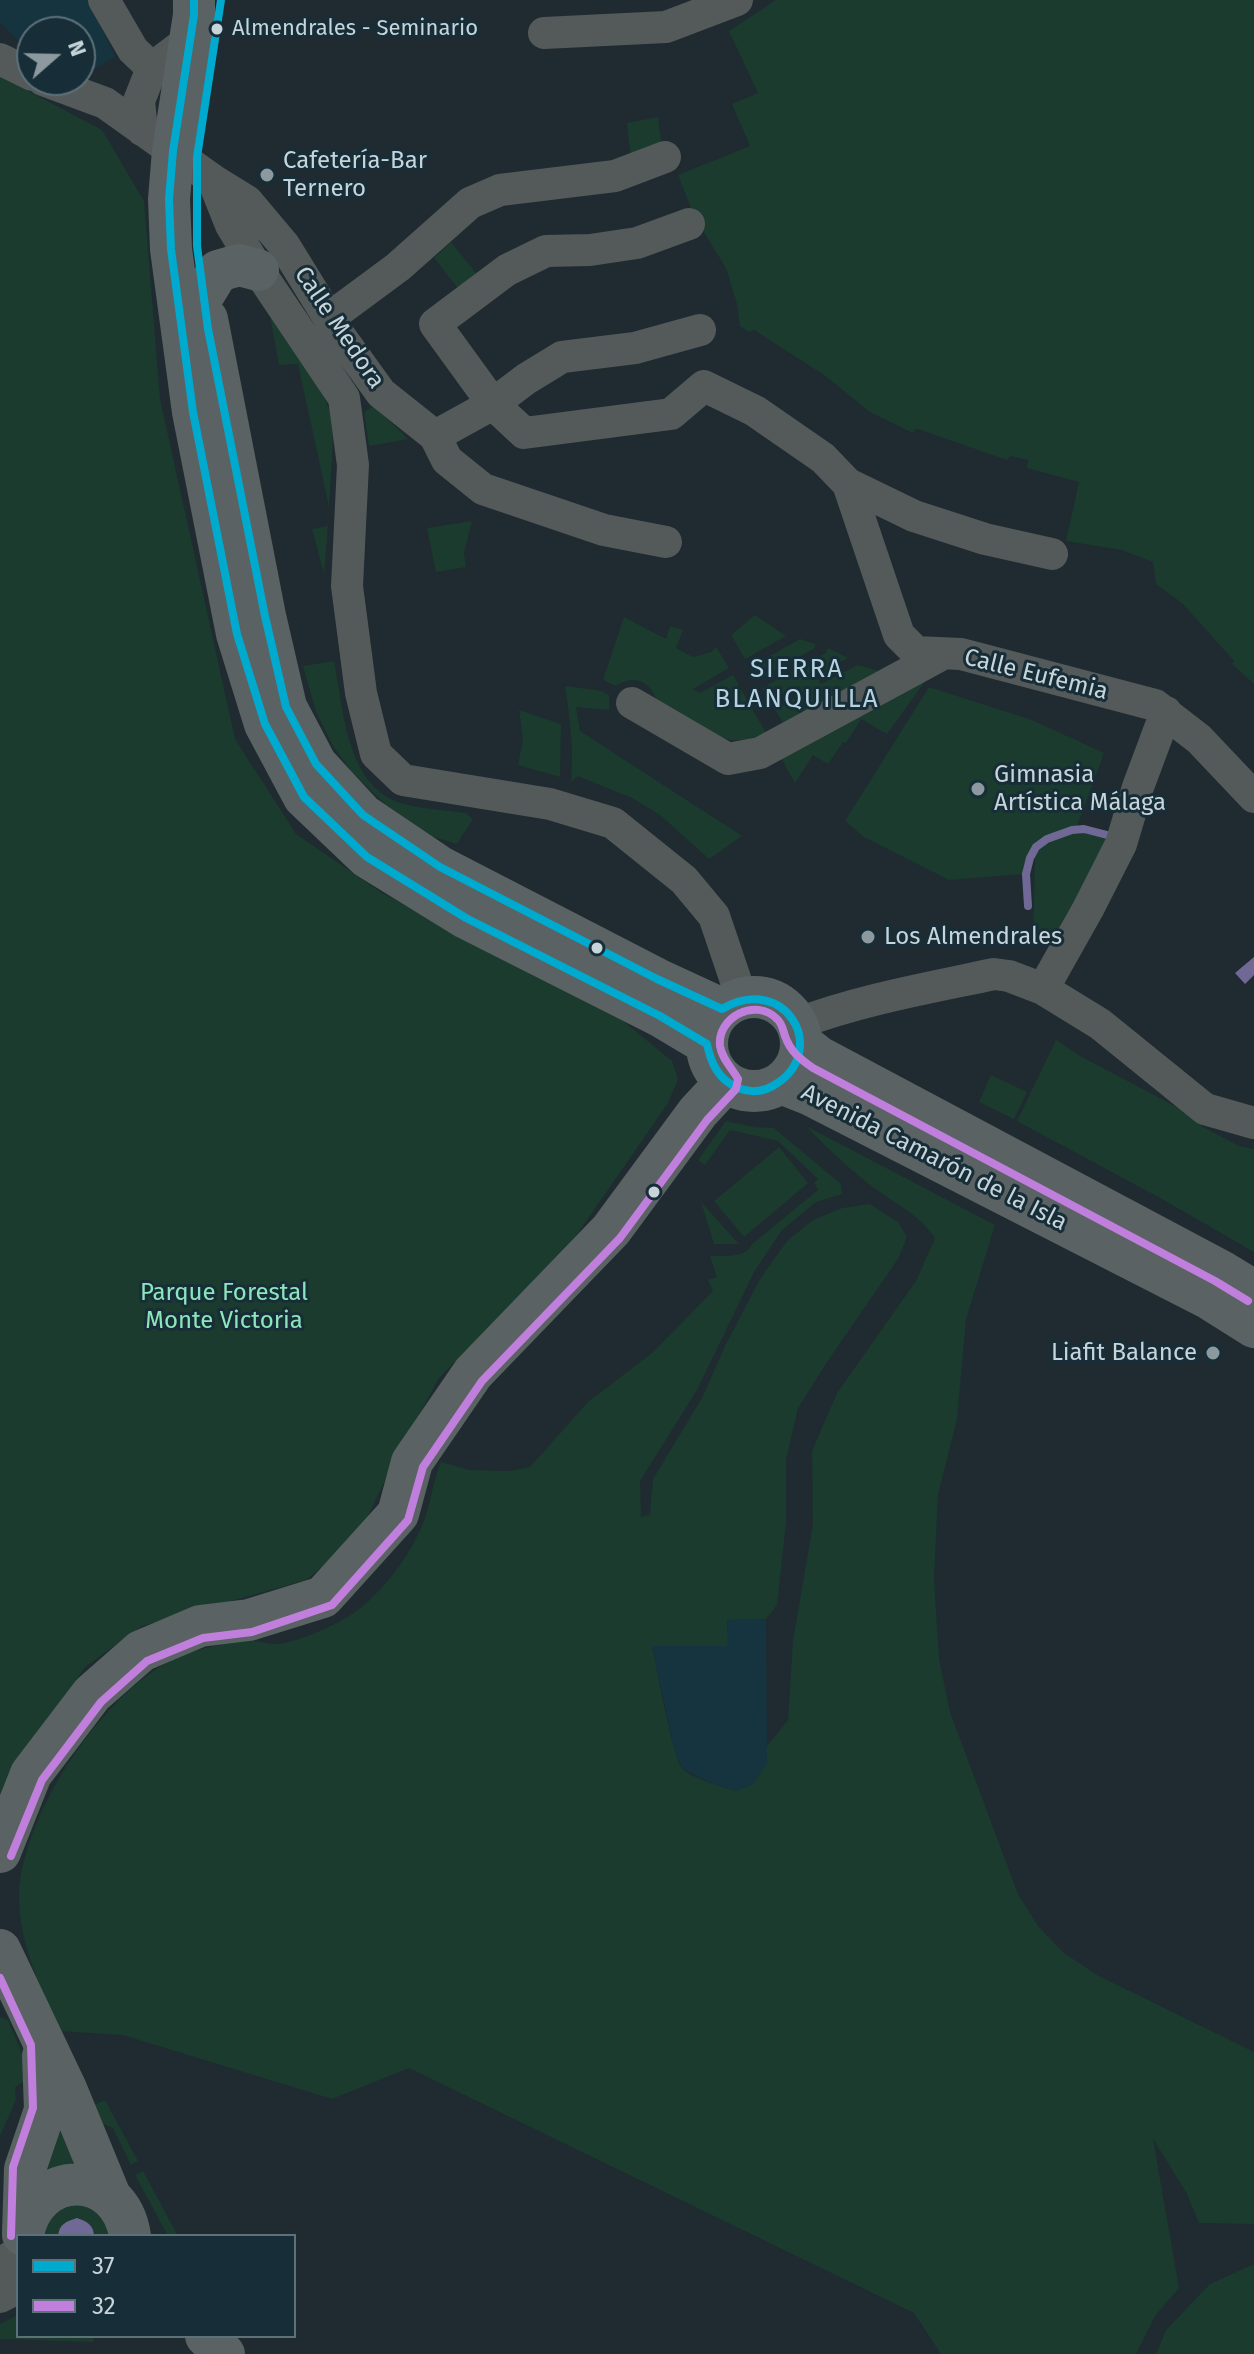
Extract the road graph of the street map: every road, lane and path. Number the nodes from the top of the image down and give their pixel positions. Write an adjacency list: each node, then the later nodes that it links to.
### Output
1 (104, 0): 6 (street)
2 (221, 0): 8 (main road)
3 (737, 0): 5 (street)
4 (192, 20): 6 (street); 8 (main road)
5 (544, 33)
6 (152, 68): 8 (street)
7 (86, 96): 8 (street, Calle Medora)
8 (181, 157): 11 (street); 12 (main road); 13 (street, Calle Medora); 25 (main road)
9 (665, 157): 13 (street)
10 (689, 224): 15 (street)
11 (258, 270): 12 (main road); 25 (street)
12 (204, 294): 25 (main road)
13 (329, 318): 16 (street, Calle Medora)
14 (700, 330): 15 (street)
15 (493, 404): 16 (street); 17 (street)
16 (435, 436): 18 (street, Calle Medora)
17 (848, 484): 19 (street); 20 (street, Calle Eufemia)
18 (666, 542)
19 (1052, 554)
20 (941, 655): 21 (street); 22 (street, Calle Eufemia)
21 (632, 703)
22 (1166, 712): 23 (street, Calle Eufemia); 24 (street)
23 (1254, 797)
24 (1043, 989): 26 (street); 29 (street)
25 (723, 1017): 26 (main road); 27 (main road)
26 (798, 1034): 28 (main road); 30 (main road, Avenida Camarón de la Isla)
27 (726, 1082): 28 (main road); 32 (main road)
28 (781, 1083): 31 (main road, Avenida Camarón de la Isla)
29 (1254, 1123)
30 (1254, 1291)
31 (1254, 1327)
32 (0, 1852)
33 (0, 1950): 34 (main road)
34 (43, 2042): 35 (main road); 36 (main road)
35 (126, 2223): 37 (main road)
36 (17, 2234)
37 (20, 2234)
38 (208, 2338): 39 (main road)
39 (224, 2354)

